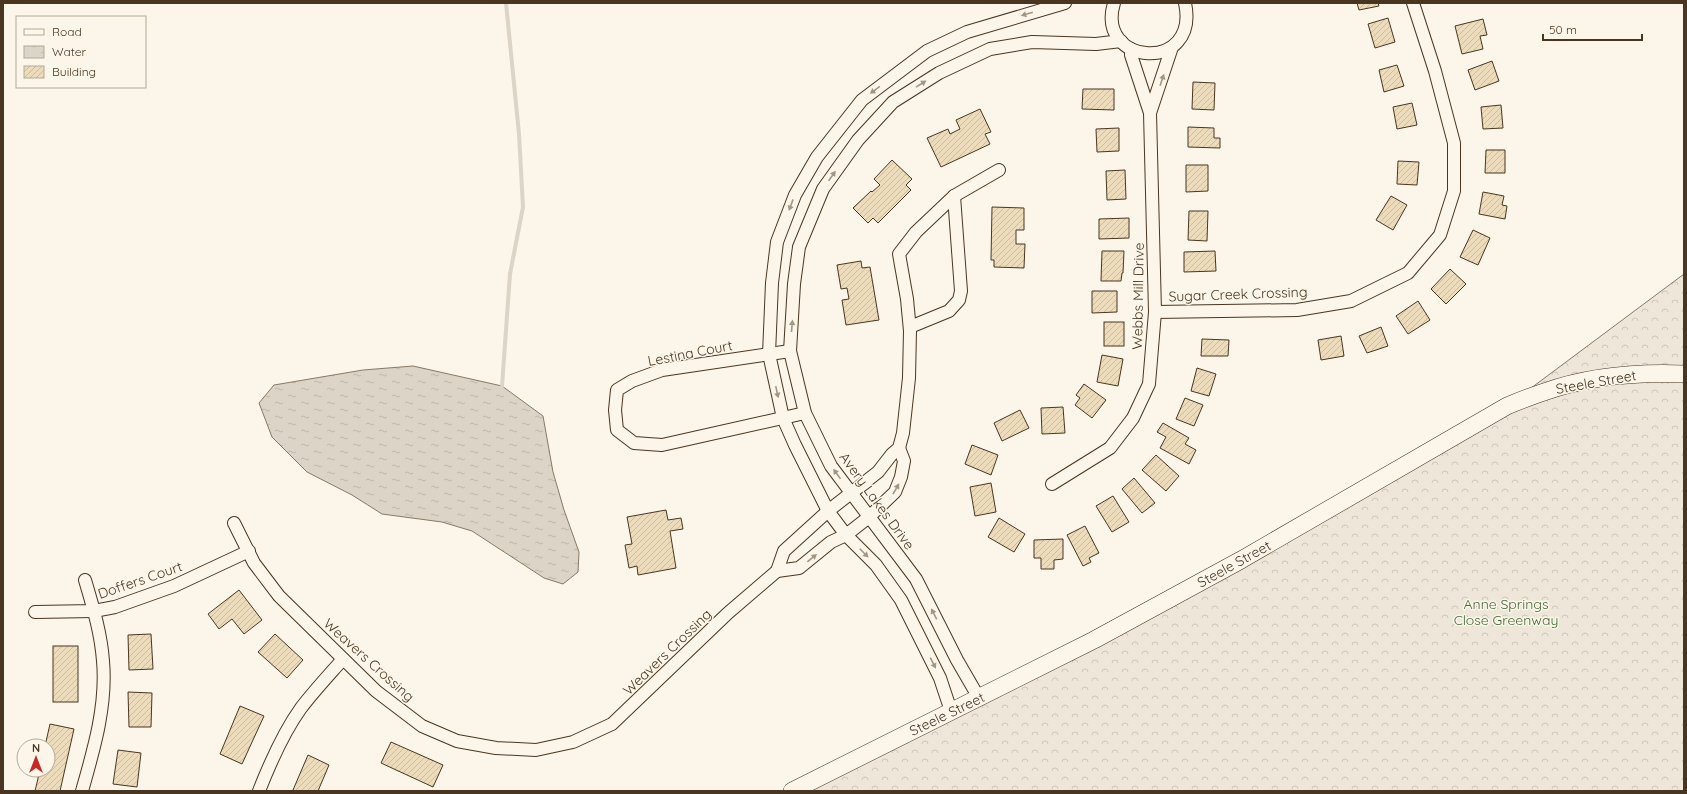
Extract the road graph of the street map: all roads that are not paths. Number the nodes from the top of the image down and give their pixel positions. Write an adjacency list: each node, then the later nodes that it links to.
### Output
1 (1064, 3): 10 (street, one-way to 10)
2 (1114, 3): 5 (street)
3 (1185, 3): 6 (street)
4 (1413, 3): 13 (street, Sugar Creek Crossing)
5 (1121, 41): 7 (street); 11 (street, Avery Lakes Drive, one-way to 5)
6 (1172, 47): 7 (street); 8 (street, Webbs Mill Drive, one-way to 6)
7 (1131, 49): 8 (street, Webbs Mill Drive)
8 (1150, 113): 13 (street, Webbs Mill Drive)
9 (999, 170): 12 (street)
10 (803, 180): 11 (street); 16 (street, one-way to 16)
11 (823, 189): 15 (street, Avery Lakes Drive, one-way to 11)
12 (954, 196): 14 (street); 14 (street)
13 (1155, 312): 21 (street, Webbs Mill Drive)
14 (910, 327): 20 (street)
15 (790, 351): 16 (street); 18 (street, Avery Lakes Drive)
16 (769, 354): 19 (street, one-way to 19); 19 (street, Lestina Court)
17 (1684, 374): 33 (street, Steele Street)
18 (805, 413): 19 (street); 22 (street, Avery Lakes Drive, one-way to 18)
19 (783, 418): 23 (street)
20 (899, 448): 22 (street); 24 (street, one-way to 20)
21 (1052, 484)
22 (852, 494): 23 (street); 24 (street, Avery Lakes Drive)
23 (828, 511): 26 (street); 28 (street)
24 (869, 517): 26 (street); 33 (street, Avery Lakes Drive, one-way to 24)
25 (234, 523): 27 (street, Weavers Crossing)
26 (846, 535): 28 (street, one-way to 26); 34 (street, one-way to 34)
27 (248, 551): 30 (street, Doffers Court); 32 (street, Weavers Crossing)
28 (777, 571): 32 (street, Weavers Crossing)
29 (85, 580): 30 (street)
30 (94, 611): 31 (street, Doffers Court); 35 (street)
31 (35, 612)
32 (343, 659): 36 (street)
33 (979, 698): 34 (street, Steele Street)
34 (951, 711): 37 (street, Steele Street)
35 (82, 791)
36 (259, 791)
37 (792, 791)

